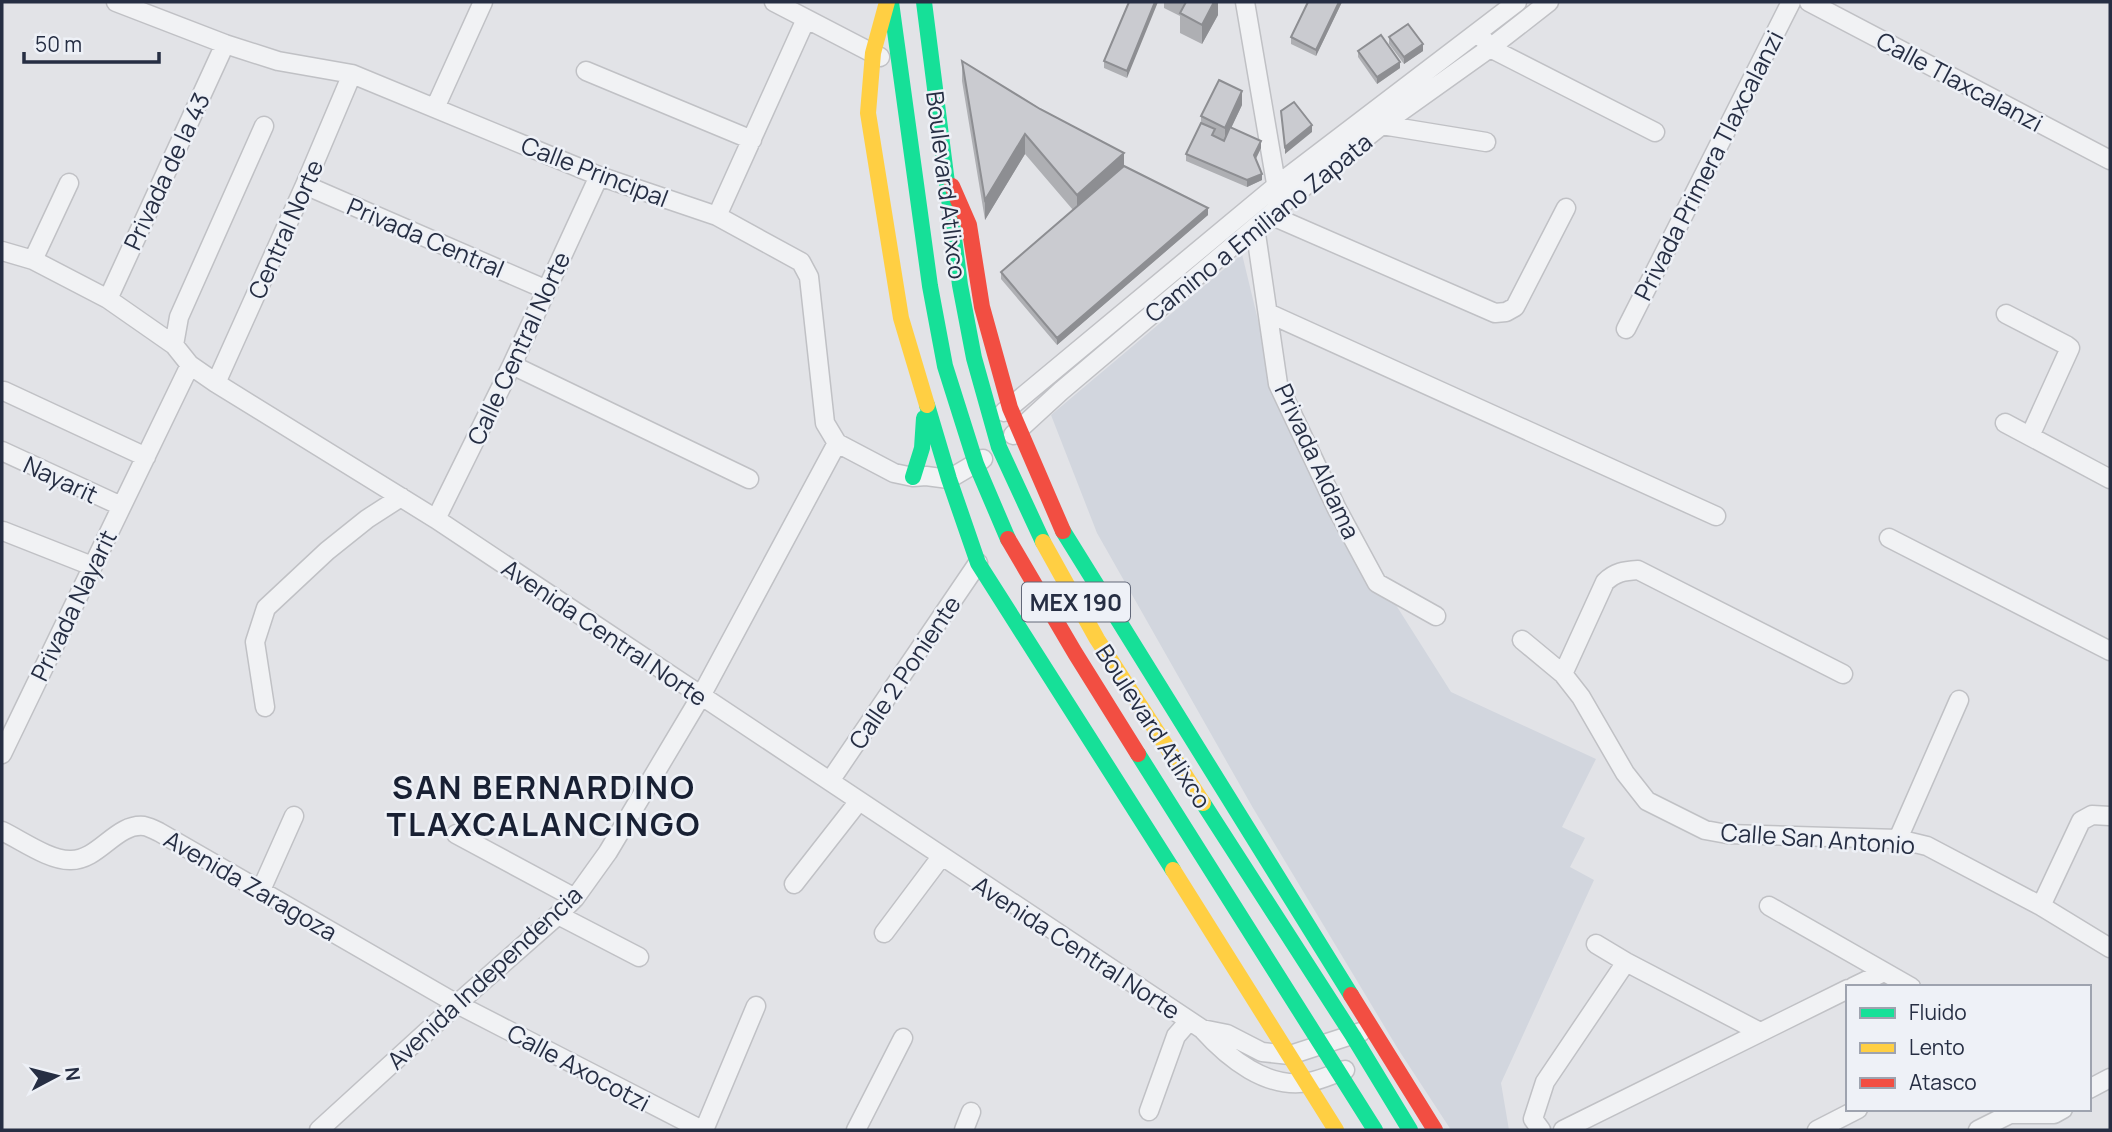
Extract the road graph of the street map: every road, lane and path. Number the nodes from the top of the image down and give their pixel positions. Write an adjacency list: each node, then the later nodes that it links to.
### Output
1 (116, 2): 13 (street, Calle Principal)
2 (483, 2): 19 (street)
3 (774, 2): 11 (street)
4 (889, 2): 15 (main road); 17 (main road, MEX 190)
5 (923, 2): 26 (main road, Boulevard Atlixco / MEX 190)
6 (1245, 2): 30 (street)
7 (1517, 2): 12 (street, Camino a Emiliano Zapata)
8 (1549, 2): 14 (street, Camino a Emiliano Zapata)
9 (1791, 2): 41 (street, Privada Primera Tlaxcalanzi)
10 (1809, 2): 25 (street, Calle Tlaxcalanzi)
11 (806, 19): 15 (street); 23 (street)
12 (1479, 32): 14 (street); 30 (street, Camino a Emiliano Zapata)
13 (225, 44): 18 (street, Calle Principal); 38 (street, Privada de la 43)
14 (1490, 48): 20 (street, Camino a Emiliano Zapata); 22 (street)
15 (873, 53): 17 (street); 46 (main road)
16 (586, 71): 23 (street)
17 (901, 71): 53 (main road, MEX 190)
18 (352, 74): 19 (street, Calle Principal); 29 (street, Central Norte)
19 (435, 108): 27 (street, Calle Principal)
20 (1382, 125): 24 (street); 32 (street, Camino a Emiliano Zapata)
21 (264, 126): 42 (street)
22 (1655, 132)
23 (752, 140): 33 (street)
24 (1486, 142)
25 (2110, 160)
26 (944, 169): 48 (main road); 49 (main road, Boulevard Atlixco / MEX 190)
27 (599, 176): 33 (street, Calle Principal); 37 (street, Calle Central Norte)
28 (69, 183): 36 (street)
29 (305, 185): 37 (street, Privada Central); 45 (street, Central Norte)
30 (1276, 186): 32 (street); 48 (street, Camino a Emiliano Zapata)
31 (1566, 208): 32 (street)
32 (1275, 211): 34 (street, Camino a Emiliano Zapata)
33 (717, 216): 54 (street, Calle Principal)
34 (1255, 227): 39 (street, Privada Aldama); 51 (street, Camino a Emiliano Zapata)
35 (2, 251): 36 (street, Avenida Central Norte)
36 (33, 260): 38 (street, Avenida Central Norte)
37 (547, 290): 44 (street, Calle Central Norte)
38 (108, 299): 42 (street, Avenida Central Norte)
39 (1268, 313): 66 (street); 72 (street, Privada Aldama)
40 (2006, 314): 52 (street)
41 (1626, 329)
42 (174, 345): 43 (street, Avenida Central Norte)
43 (190, 365): 45 (street, Avenida Central Norte); 57 (street, Privada Nayarit)
44 (512, 365): 61 (street); 67 (street, Calle Central Norte)
45 (216, 383): 64 (street, Avenida Central Norte)
46 (922, 388): 58 (main road); 60 (main road)
47 (4, 391): 57 (street)
48 (1010, 408): 49 (street, Camino a Emiliano Zapata); 51 (main road)
49 (992, 422): 53 (street, Camino a Emiliano Zapata); 55 (main road, Boulevard Atlixco / MEX 190)
50 (2005, 423): 52 (street)
51 (1018, 430): 55 (street, Camino a Emiliano Zapata); 107 (main road)
52 (2030, 436): 63 (street)
53 (968, 440): 58 (street); 59 (main road, MEX 190)
54 (837, 443): 60 (street); 77 (street, Avenida Independencia)
55 (999, 447): 59 (street, Camino a Emiliano Zapata); 109 (main road, Boulevard Atlixco / MEX 190)
56 (2, 451): 65 (street, Nayarit)
57 (146, 457): 65 (street, Privada Nayarit)
58 (943, 458): 60 (street); 62 (main road)
59 (976, 464): 62 (street); 111 (main road, MEX 190)
60 (919, 477): 62 (street)
61 (749, 479)
62 (950, 479): 70 (main road)
63 (2110, 479)
64 (401, 498): 67 (street, Avenida Central Norte); 79 (street)
65 (121, 506): 71 (street, Privada Nayarit)
66 (1716, 516)
67 (436, 519): 77 (street, Avenida Central Norte)
68 (3, 531): 71 (street)
69 (1889, 538): 74 (street)
70 (978, 563): 81 (street, Calle 2 Poniente); 113 (main road)
71 (92, 566): 80 (street, Privada Nayarit)
72 (1436, 616)
73 (1522, 640): 75 (street, Calle San Antonio)
74 (2110, 651)
75 (1563, 674): 76 (street); 87 (street, Calle San Antonio)
76 (1843, 674)
77 (701, 696): 81 (street, Avenida Central Norte); 91 (street, Avenida Independencia)
78 (1959, 701): 87 (street)
79 (265, 707)
80 (2, 754)
81 (830, 781): 82 (street, Avenida Central Norte)
82 (859, 801): 88 (street, Avenida Central Norte); 89 (street)
83 (294, 816): 90 (street)
84 (2110, 816): 93 (street)
85 (2, 831): 90 (street, Avenida Zaragoza)
86 (456, 834): 91 (street)
87 (1898, 839): 93 (street, Calle San Antonio)
88 (941, 857): 95 (street); 106 (street, Avenida Central Norte)
89 (794, 884)
90 (261, 890): 104 (street, Avenida Zaragoza)
91 (575, 898): 94 (street, Avenida Independencia)
92 (1769, 906): 100 (street)
93 (2041, 906): 97 (street, Calle San Antonio)
94 (558, 915): 98 (street); 104 (street, Avenida Independencia)
95 (884, 933)
96 (1596, 944): 99 (street)
97 (2110, 948)
98 (639, 957)
99 (1626, 962): 108 (street); 131 (street)
100 (1884, 972): 101 (street); 102 (street)
101 (1856, 985)
102 (1907, 985)
103 (1846, 990): 108 (street)
104 (457, 1004): 122 (street, Calle Axocotzi); 123 (street, Avenida Independencia)
105 (756, 1006): 124 (street)
106 (1196, 1025): 113 (street, Avenida Central Norte); 116 (street, Avenida Central Norte); 117 (street)
107 (1371, 1028): 109 (street, Avenida Central Norte); 112 (main road)
108 (1760, 1032): 132 (street)
109 (1353, 1036): 111 (street, Avenida Central Norte); 114 (main road, Boulevard Atlixco / MEX 190)
110 (903, 1038): 125 (street)
111 (1323, 1046): 113 (street, Avenida Central Norte); 115 (main road, MEX 190)
112 (1387, 1053): 114 (street, Avenida Central Norte); 130 (main road)
113 (1290, 1055): 116 (main road)
114 (1369, 1061): 115 (street, Avenida Central Norte); 129 (main road, Boulevard Atlixco / MEX 190)
115 (1339, 1072): 116 (street, Avenida Central Norte); 128 (main road, MEX 190)
116 (1308, 1083): 127 (main road)
117 (1149, 1111)
118 (1854, 1111): 133 (street)
119 (2059, 1111): 121 (street)
120 (971, 1112): 126 (street)
121 (2017, 1112): 134 (street)
122 (668, 1123): 124 (street, Calle Axocotzi)
123 (319, 1130)
124 (703, 1130)
125 (856, 1130)
126 (964, 1130)
127 (1336, 1130)
128 (1376, 1130)
129 (1410, 1130)
130 (1435, 1130)
131 (1541, 1130)
132 (1563, 1130)
133 (1817, 1130)
134 (1978, 1130)

